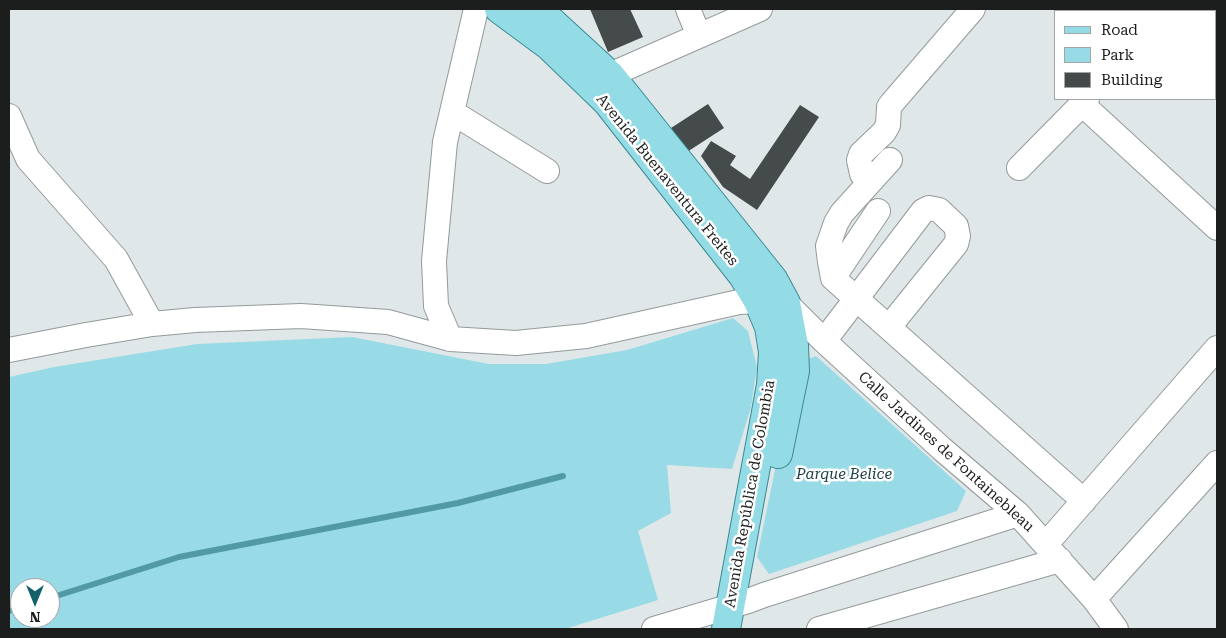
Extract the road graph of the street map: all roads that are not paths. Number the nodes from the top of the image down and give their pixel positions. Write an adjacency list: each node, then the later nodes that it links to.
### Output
1 (476, 9): 10 (street)
2 (499, 9): 20 (main road, Avenida Buenaventura Freites)
3 (538, 9): 8 (main road, Avenida Buenaventura Freites)
4 (688, 9): 7 (street)
5 (760, 9): 7 (street)
6 (973, 9): 15 (street)
7 (699, 36): 8 (street)
8 (610, 75): 21 (main road, Avenida Buenaventura Freites)
9 (1084, 101): 13 (street); 17 (street)
10 (452, 112): 14 (street); 24 (street)
11 (9, 116): 22 (street)
12 (890, 160): 15 (street)
13 (1019, 168)
14 (547, 171)
15 (870, 183): 18 (street)
16 (878, 211): 18 (street)
17 (1217, 228)
18 (833, 278): 19 (street)
19 (857, 298): 23 (street); 23 (street); 25 (street)
20 (758, 301): 21 (street); 24 (street); 33 (main road, Avenida República de Colombia)
21 (786, 303): 25 (street, Calle Jardines de Fontainebleau); 33 (main road, Avenida República de Colombia)
22 (152, 324): 24 (street); 27 (street)
23 (889, 327): 29 (street)
24 (450, 339)
25 (824, 341): 30 (street, Calle Jardines de Fontainebleau)
26 (1217, 348): 29 (street)
27 (9, 350)
28 (1217, 463): 32 (street)
29 (1084, 501): 31 (street)
30 (1018, 514): 31 (street, Calle Jardines de Fontainebleau); 33 (street)
31 (1053, 552): 32 (street, Calle Jardines de Fontainebleau); 36 (street)
32 (1094, 600): 37 (street, Calle Jardines de Fontainebleau)
33 (735, 612): 34 (street); 35 (main road, Avenida República de Colombia)
34 (654, 629)
35 (744, 629)
36 (819, 629)
37 (1116, 629)

